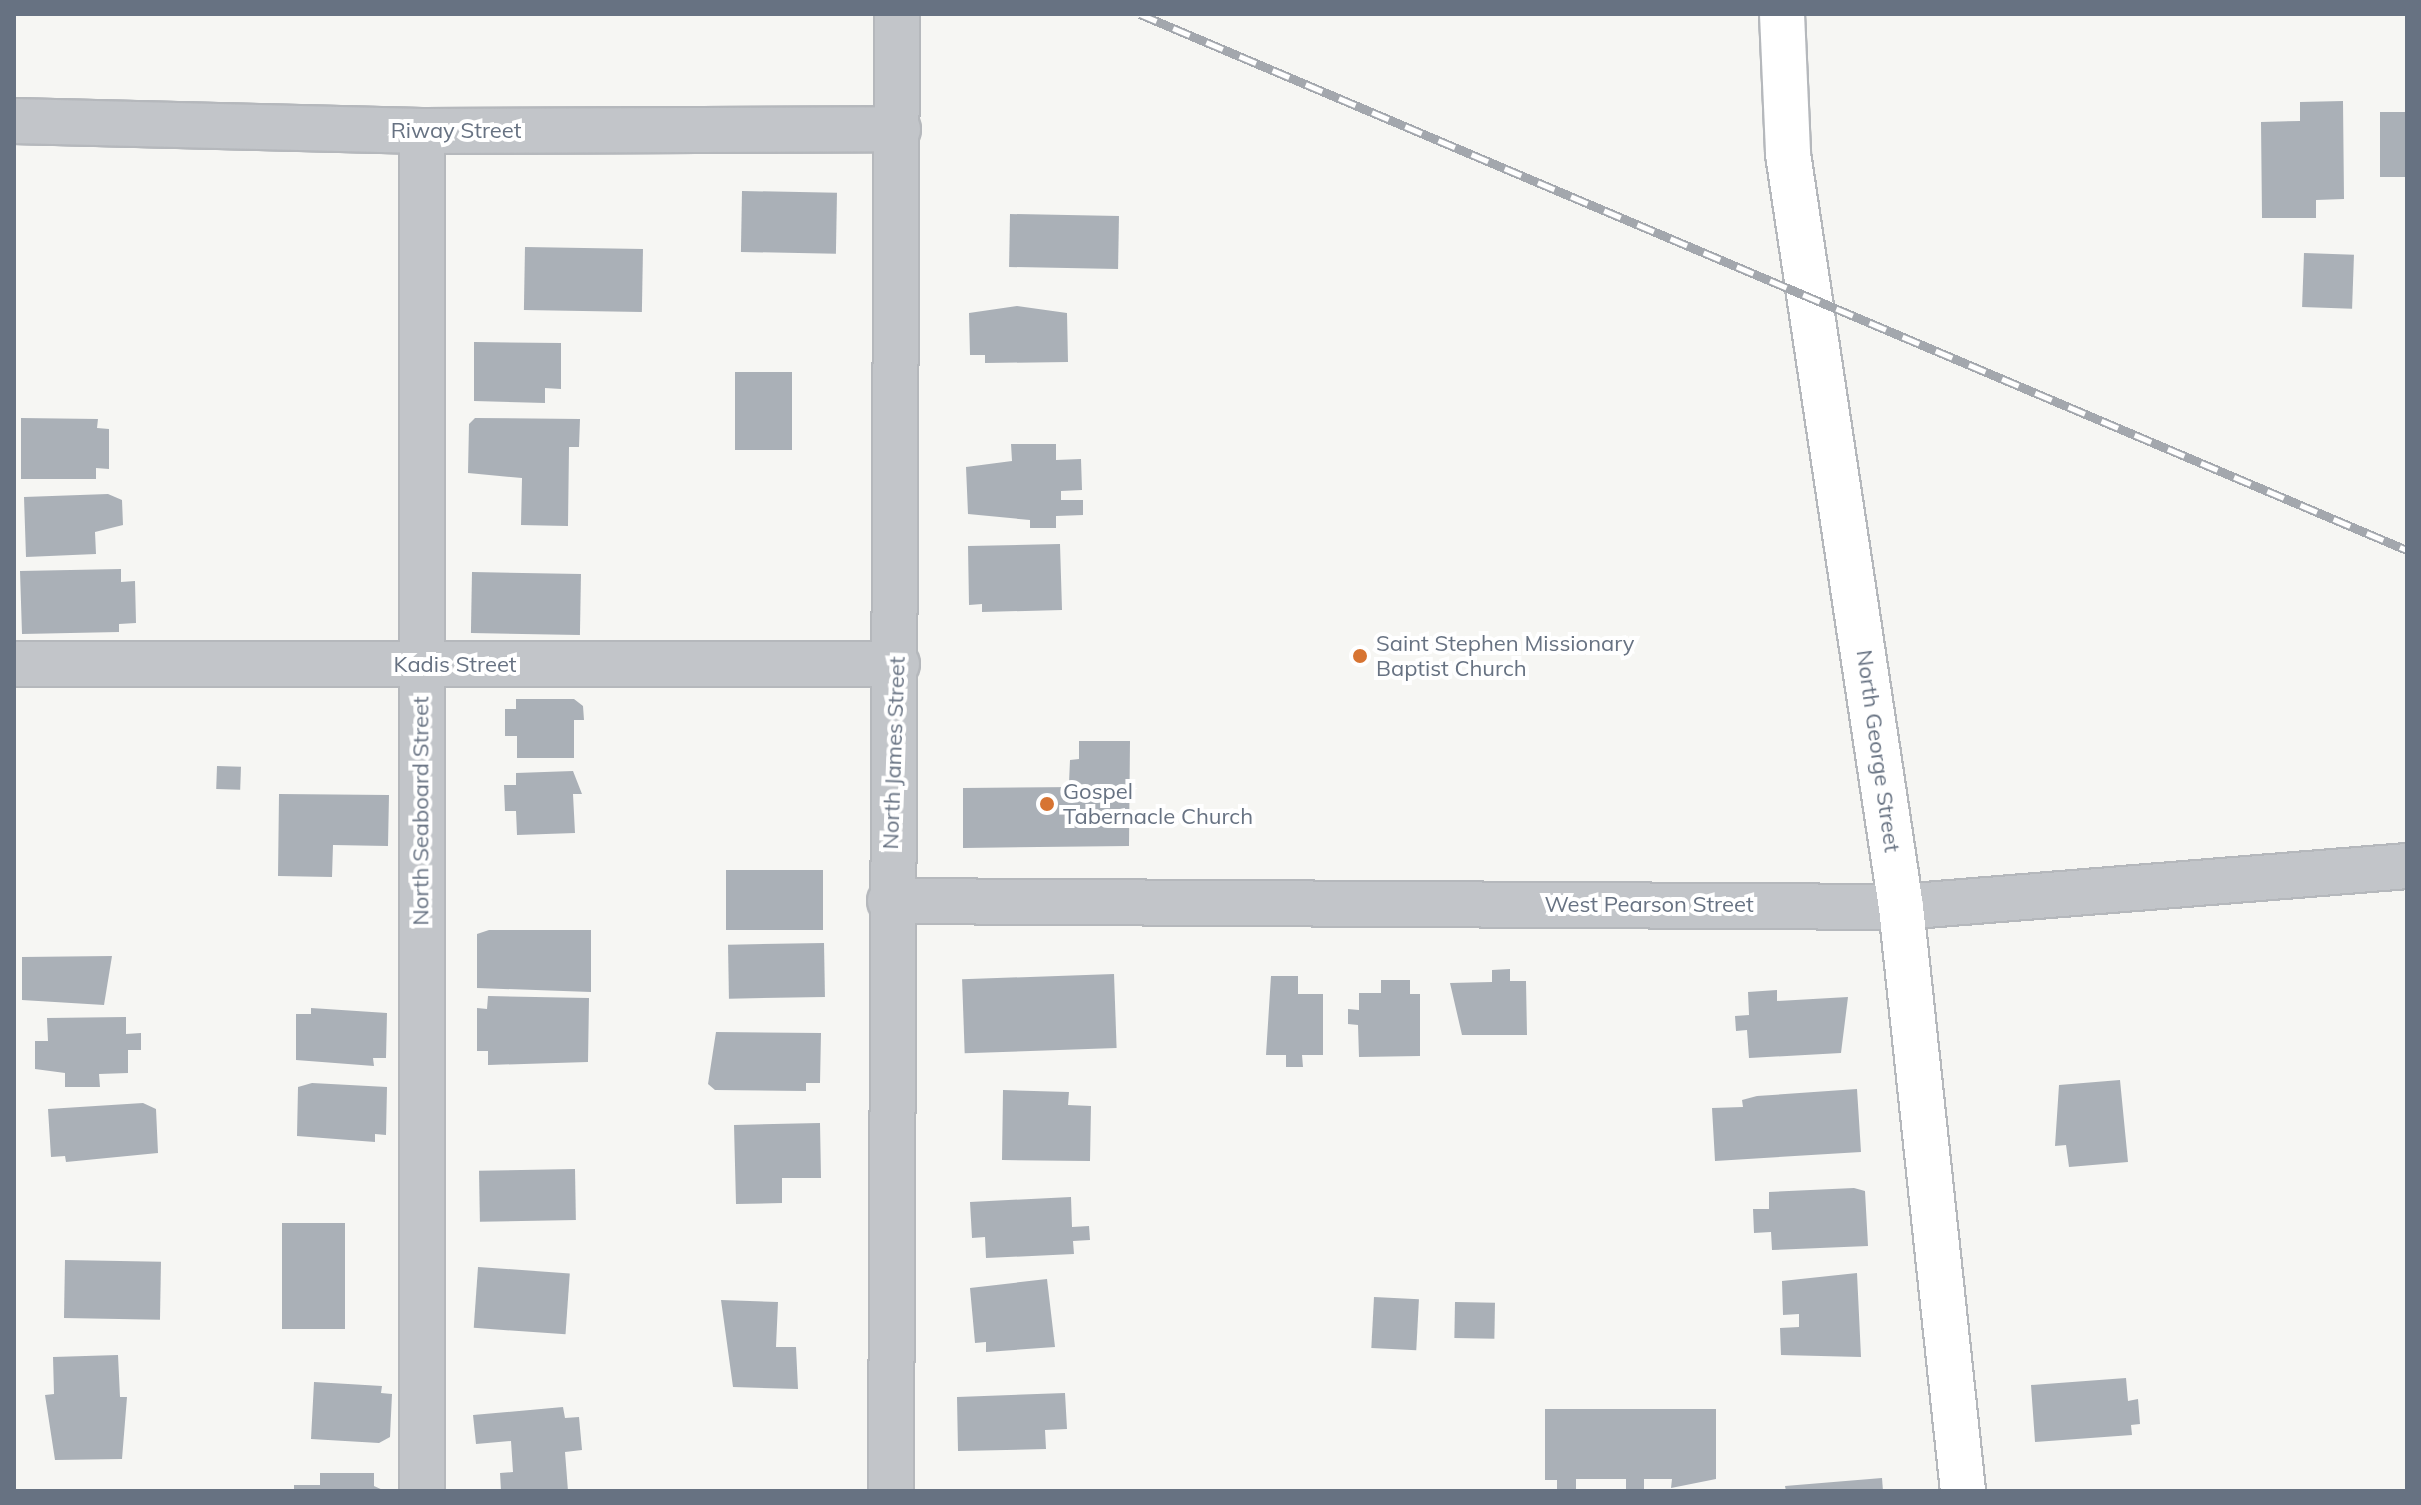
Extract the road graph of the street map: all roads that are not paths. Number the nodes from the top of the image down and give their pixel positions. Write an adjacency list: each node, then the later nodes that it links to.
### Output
1 (897, 14): 4 (street, North James Street)
2 (1782, 14): 11 (main road, North George Street)
3 (14, 121): 5 (street, Riway Street)
4 (898, 129): 5 (street, Riway Street); 7 (street, North James Street)
5 (422, 131): 8 (street, North Seaboard Street)
6 (14, 664): 8 (street, Kadis Street)
7 (897, 664): 8 (street, Kadis Street); 10 (street, North James Street)
8 (420, 665): 12 (street, North Seaboard Street)
9 (2407, 866): 11 (street, West Pearson Street)
10 (890, 901): 11 (street, West Pearson Street); 13 (street, North James Street)
11 (1901, 907): 14 (main road, North George Street)
12 (422, 1491)
13 (891, 1491)
14 (1963, 1491)

